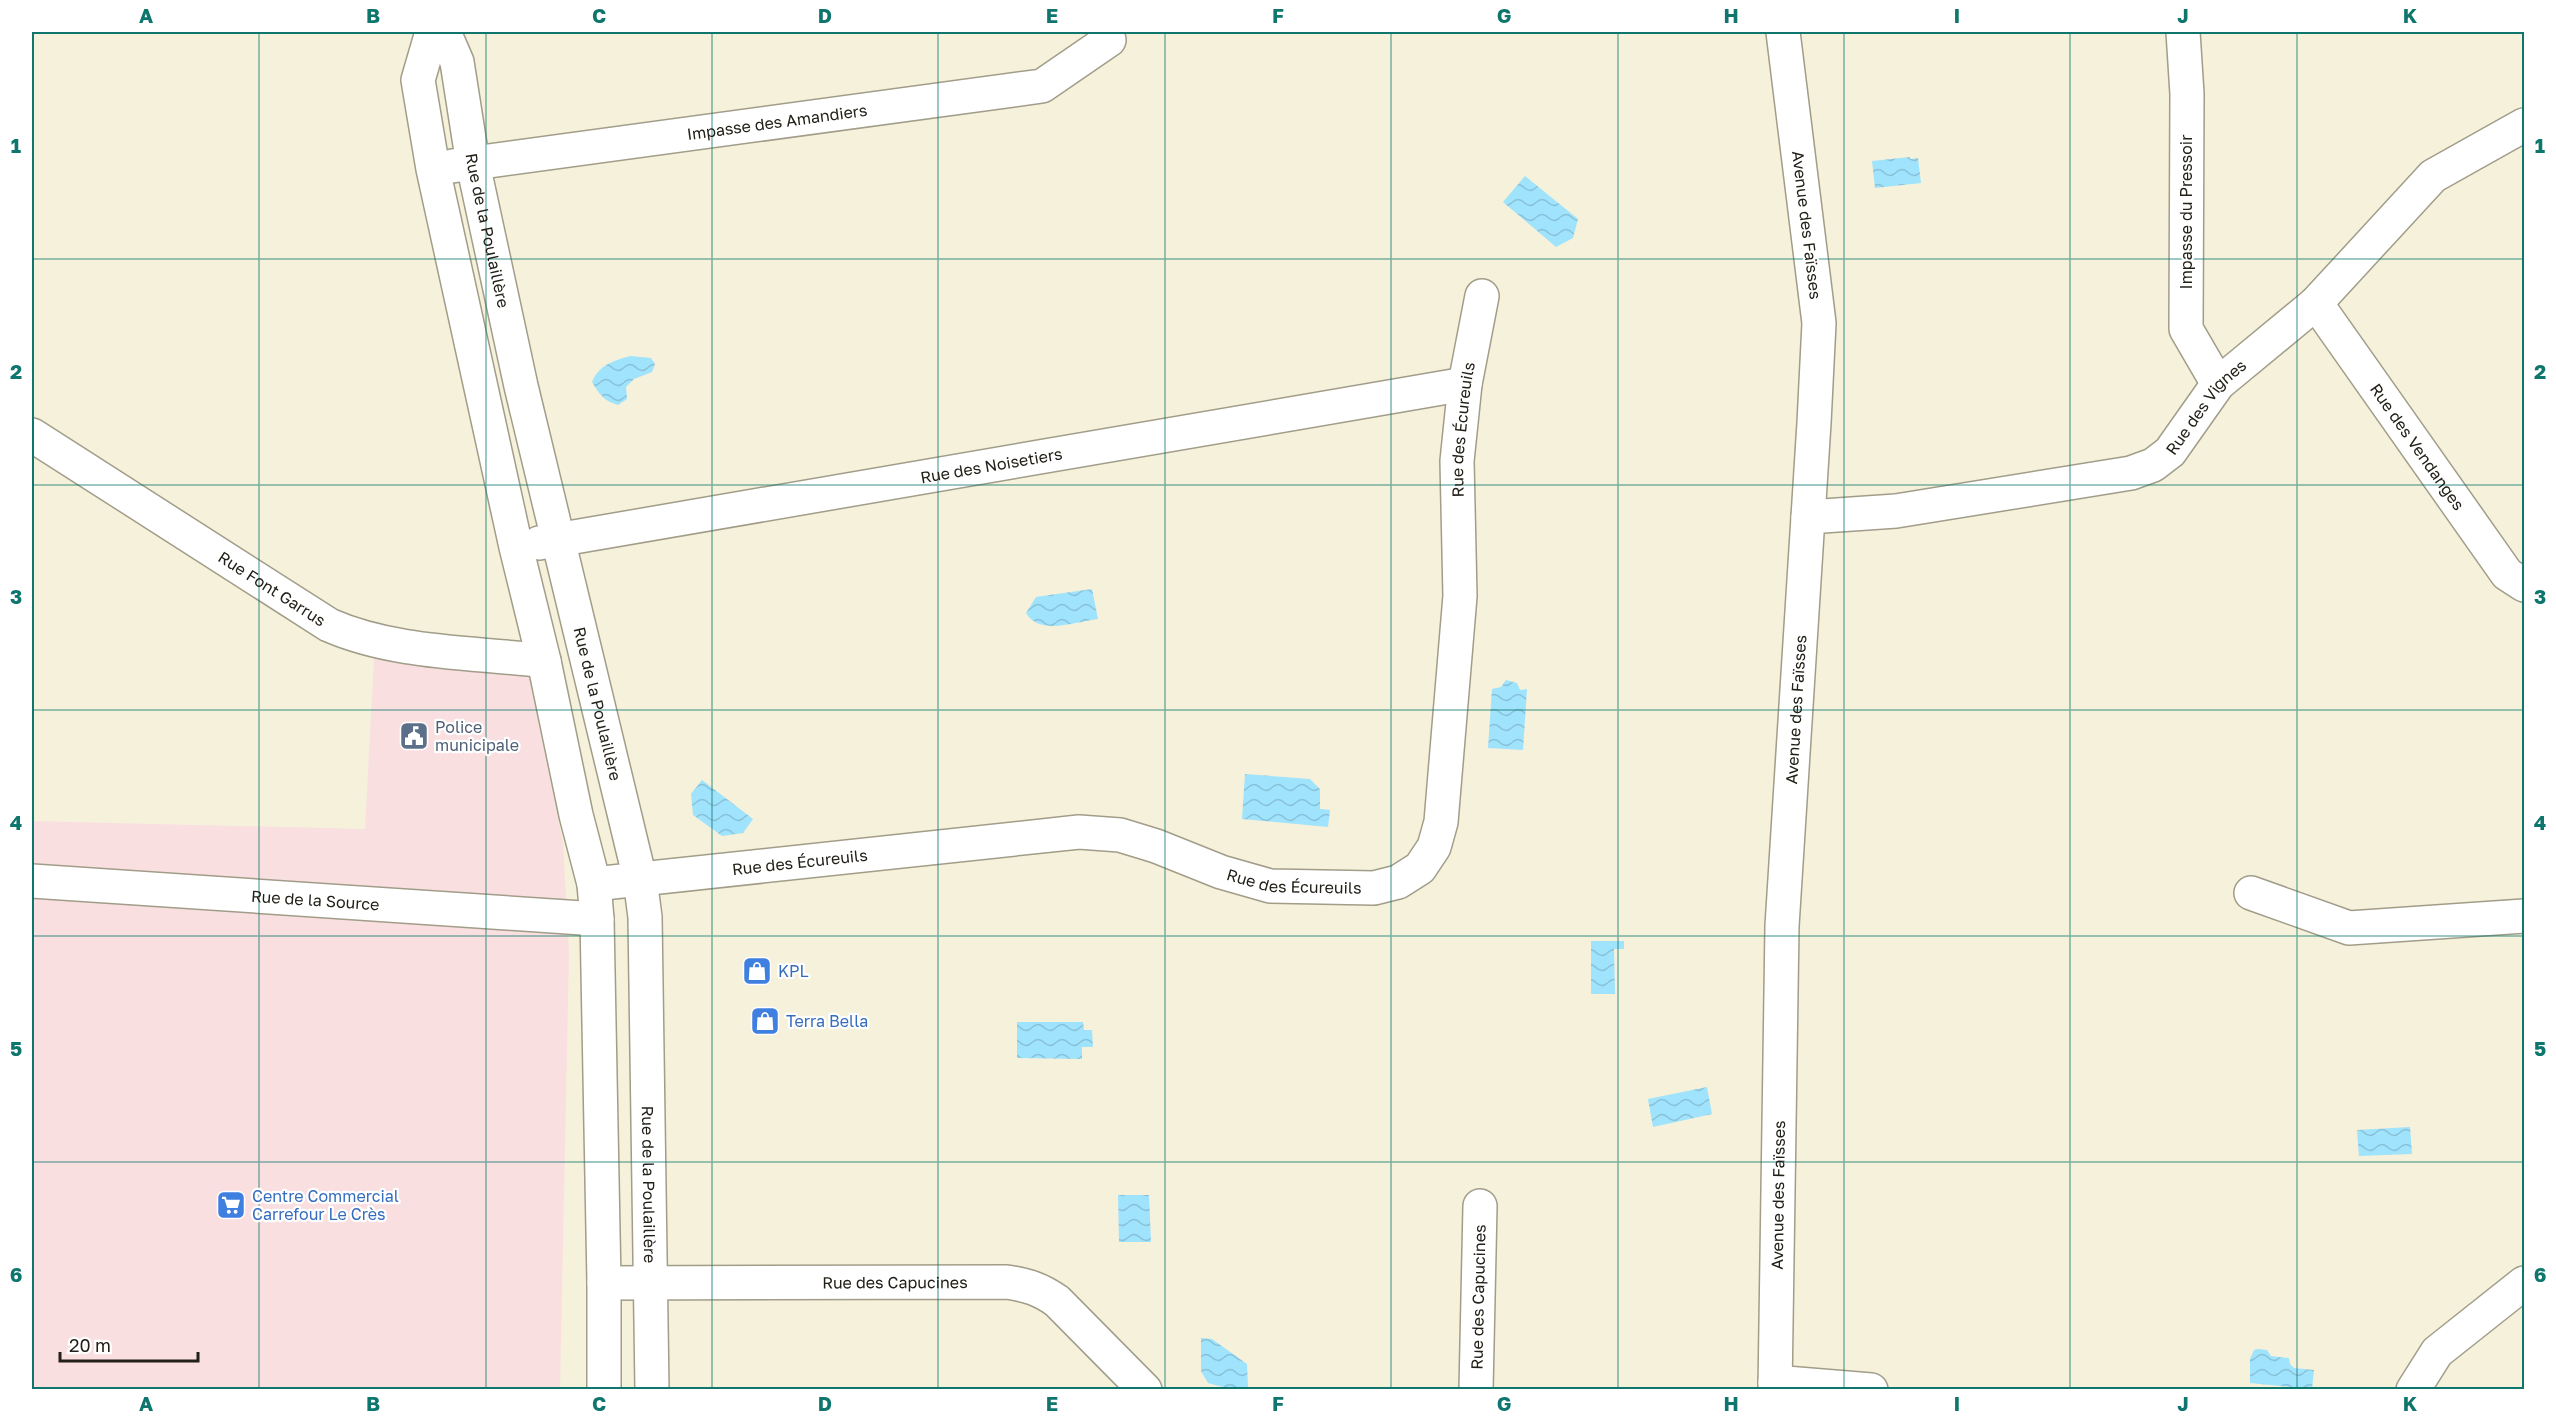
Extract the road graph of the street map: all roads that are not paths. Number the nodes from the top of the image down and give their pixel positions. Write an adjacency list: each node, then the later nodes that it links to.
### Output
1 (432, 32): 8 (street)
2 (444, 32): 7 (street, Rue de la Poulaillère)
3 (1783, 32): 14 (street, Avenue des Faïsses)
4 (2183, 32): 12 (street, Impasse du Pressoir)
5 (1109, 40): 7 (street, Impasse des Amandiers)
6 (2524, 125): 10 (street, Rue des Vignes)
7 (473, 164): 8 (street, Impasse des Amandiers); 15 (street, Rue de la Poulaillère)
8 (433, 169): 16 (street)
9 (1482, 296): 11 (street, Rue des Écureuils)
10 (2316, 303): 12 (street, Rue des Vignes); 17 (street, Rue des Vendanges)
11 (1465, 384): 15 (street, Rue des Noisetiers); 19 (street, Rue des Écureuils)
12 (2218, 384): 14 (street, Rue des Vignes)
13 (32, 435): 18 (street, Rue Font Garrus)
14 (1808, 517): 29 (street, Avenue des Faïsses)
15 (560, 540): 16 (street, Rue des Noisetiers); 19 (street, Rue de la Poulaillère)
16 (516, 547): 18 (street)
17 (2524, 585)
18 (544, 661): 21 (street)
19 (640, 879): 21 (street, Rue des Écureuils); 26 (street, Rue de la Poulaillère)
20 (32, 881): 24 (street, Rue de la Source)
21 (594, 884): 24 (street)
22 (2251, 892): 23 (street)
23 (2524, 916)
24 (597, 919): 27 (street)
25 (1480, 1206): 33 (street, Rue des Capucines)
26 (651, 1282): 27 (street, Rue des Capucines); 31 (street, Rue de la Poulaillère); 32 (street, Rue des Capucines)
27 (604, 1283): 30 (street)
28 (2524, 1283): 35 (street)
29 (1775, 1386): 34 (street)
30 (604, 1389)
31 (652, 1389)
32 (1145, 1389)
33 (1476, 1389)
34 (1871, 1389)
35 (2413, 1389)

